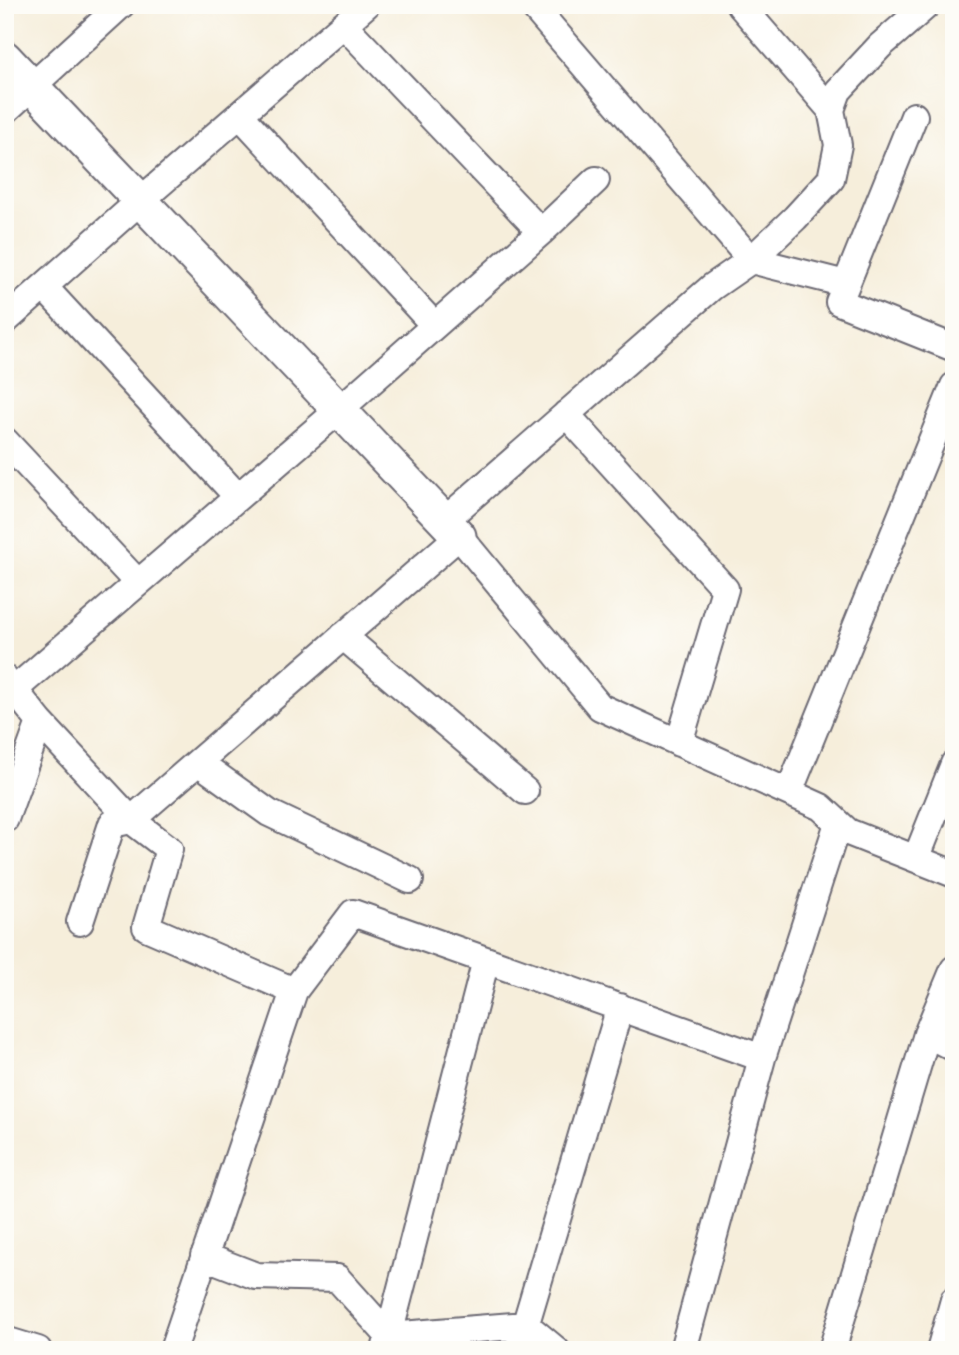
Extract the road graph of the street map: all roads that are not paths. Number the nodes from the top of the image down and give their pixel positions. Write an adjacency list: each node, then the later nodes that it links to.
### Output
1 (121, 5): 8 (street)
2 (366, 5): 6 (street)
3 (532, 5): 16 (street)
4 (740, 5): 9 (street)
5 (927, 5): 9 (street)
6 (344, 25): 11 (street); 15 (street)
7 (5, 58): 8 (street)
8 (32, 88): 10 (street); 14 (street)
9 (831, 110): 16 (street)
10 (5, 111)
11 (240, 115): 14 (street); 20 (street)
12 (914, 116): 17 (street)
13 (596, 180): 15 (street)
14 (140, 201): 18 (street); 23 (street)
15 (541, 232): 20 (street)
16 (751, 260): 17 (street); 24 (street)
17 (846, 284): 21 (street)
18 (44, 287): 19 (street); 26 (street)
19 (5, 321)
20 (434, 325): 23 (street)
21 (954, 348)
22 (954, 386): 36 (street)
23 (339, 410): 26 (street); 27 (street)
24 (566, 414): 27 (street); 32 (street)
25 (5, 441): 28 (street)
26 (238, 497): 28 (street)
27 (451, 528): 29 (street); 32 (street)
28 (138, 583): 30 (street)
29 (343, 636): 33 (street); 35 (street)
30 (10, 683): 31 (street)
31 (40, 722): 37 (street); 38 (street)
32 (680, 743): 36 (street)
33 (198, 762): 38 (street); 42 (street)
34 (954, 764): 40 (street)
35 (525, 791)
36 (789, 792): 39 (street)
37 (5, 819)
38 (131, 820): 43 (street); 46 (street)
39 (838, 822): 40 (street); 50 (street)
40 (916, 859): 41 (street)
41 (954, 874)
42 (410, 880)
43 (80, 922)
44 (486, 960): 46 (street); 47 (street); 55 (street)
45 (954, 969): 48 (street)
46 (294, 991): 51 (street)
47 (620, 1007): 50 (street); 53 (street)
48 (927, 1034): 49 (street); 60 (street)
49 (954, 1048)
50 (762, 1058): 59 (street)
51 (204, 1256): 55 (street); 57 (street)
52 (954, 1300): 61 (street)
53 (522, 1337): 55 (street); 58 (street)
54 (5, 1340): 56 (street)
55 (387, 1343)
56 (38, 1350)
57 (173, 1350)
58 (556, 1350)
59 (684, 1350)
60 (832, 1350)
61 (940, 1350)

